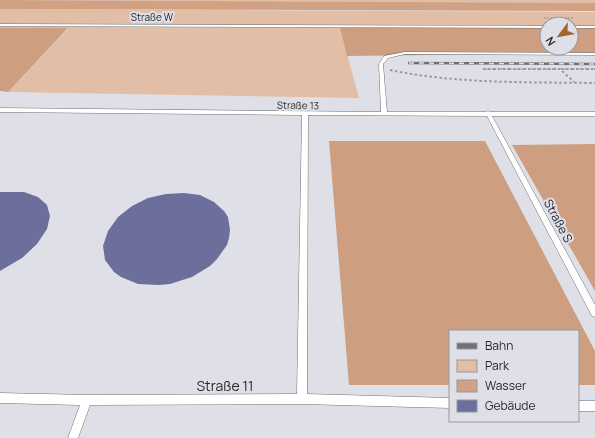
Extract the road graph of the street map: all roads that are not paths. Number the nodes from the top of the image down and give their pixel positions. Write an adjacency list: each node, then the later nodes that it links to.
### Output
1 (0, 25): 2 (lane, Straße W)
2 (539, 27)
3 (579, 27): 4 (lane)
4 (595, 27)
5 (595, 54): 9 (lane)
6 (0, 110): 8 (lane, Straße 13)
7 (488, 113): 9 (lane, Straße 13); 10 (lane, Straße 13); 11 (lane, Straße S)
8 (305, 114): 9 (lane, Straße 13); 13 (lane)
9 (384, 114)
10 (595, 114)
11 (595, 313)
12 (0, 398): 14 (lane, Straße 11)
13 (302, 399): 14 (lane, Straße 11); 15 (lane, Straße 11)
14 (87, 400): 18 (lane)
15 (449, 403)
16 (579, 406): 17 (lane)
17 (595, 406)
18 (73, 438)

